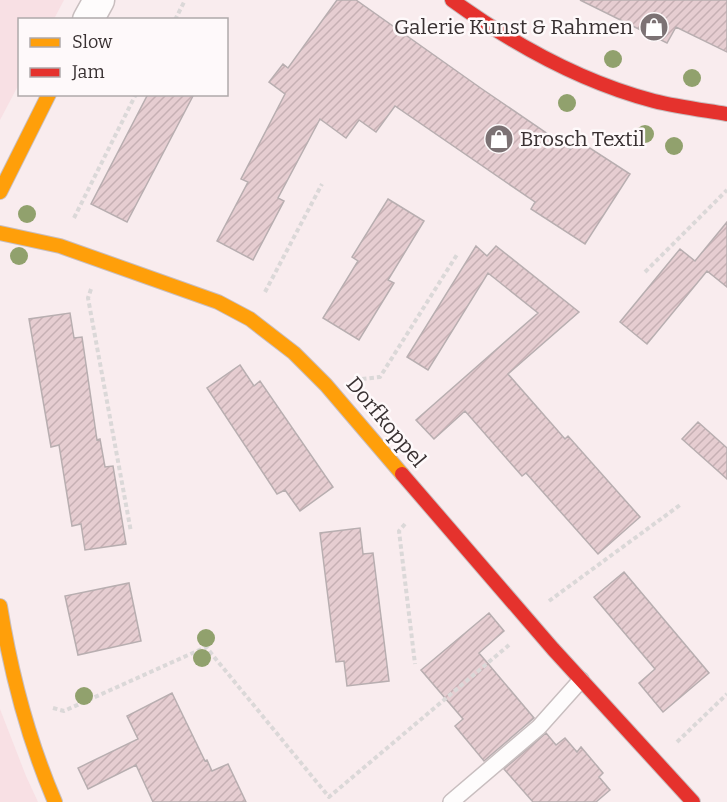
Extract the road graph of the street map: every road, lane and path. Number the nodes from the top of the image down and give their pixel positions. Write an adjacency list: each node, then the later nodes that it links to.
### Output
1 (99, 0): 4 (street)
2 (185, 0): 5 (path)
3 (452, 0): 8 (street)
4 (89, 18)
5 (176, 18)
6 (48, 96): 11 (street)
7 (135, 96): 13 (path)
8 (727, 114)
9 (322, 184): 17 (path)
10 (727, 190): 16 (path)
11 (0, 192)
12 (0, 233): 13 (street, Dorfkoppel)
13 (60, 246): 15 (street, Dorfkoppel)
14 (458, 253): 18 (path)
15 (101, 259): 17 (street, Dorfkoppel); 21 (path)
16 (645, 272)
17 (250, 319): 18 (street, Dorfkoppel)
18 (326, 385): 19 (street, Dorfkoppel)
19 (424, 500): 23 (street, Dorfkoppel); 24 (path)
20 (680, 505): 23 (path)
21 (131, 532)
22 (0, 606): 27 (street)
23 (530, 621): 25 (street, Dorfkoppel); 27 (path)
24 (414, 664)
25 (581, 680): 28 (street, Dorfkoppel); 30 (lane)
26 (727, 694): 28 (path)
27 (17, 697): 29 (street)
28 (654, 763): 31 (street, Dorfkoppel)
29 (56, 802)
30 (451, 802)
31 (693, 802)

